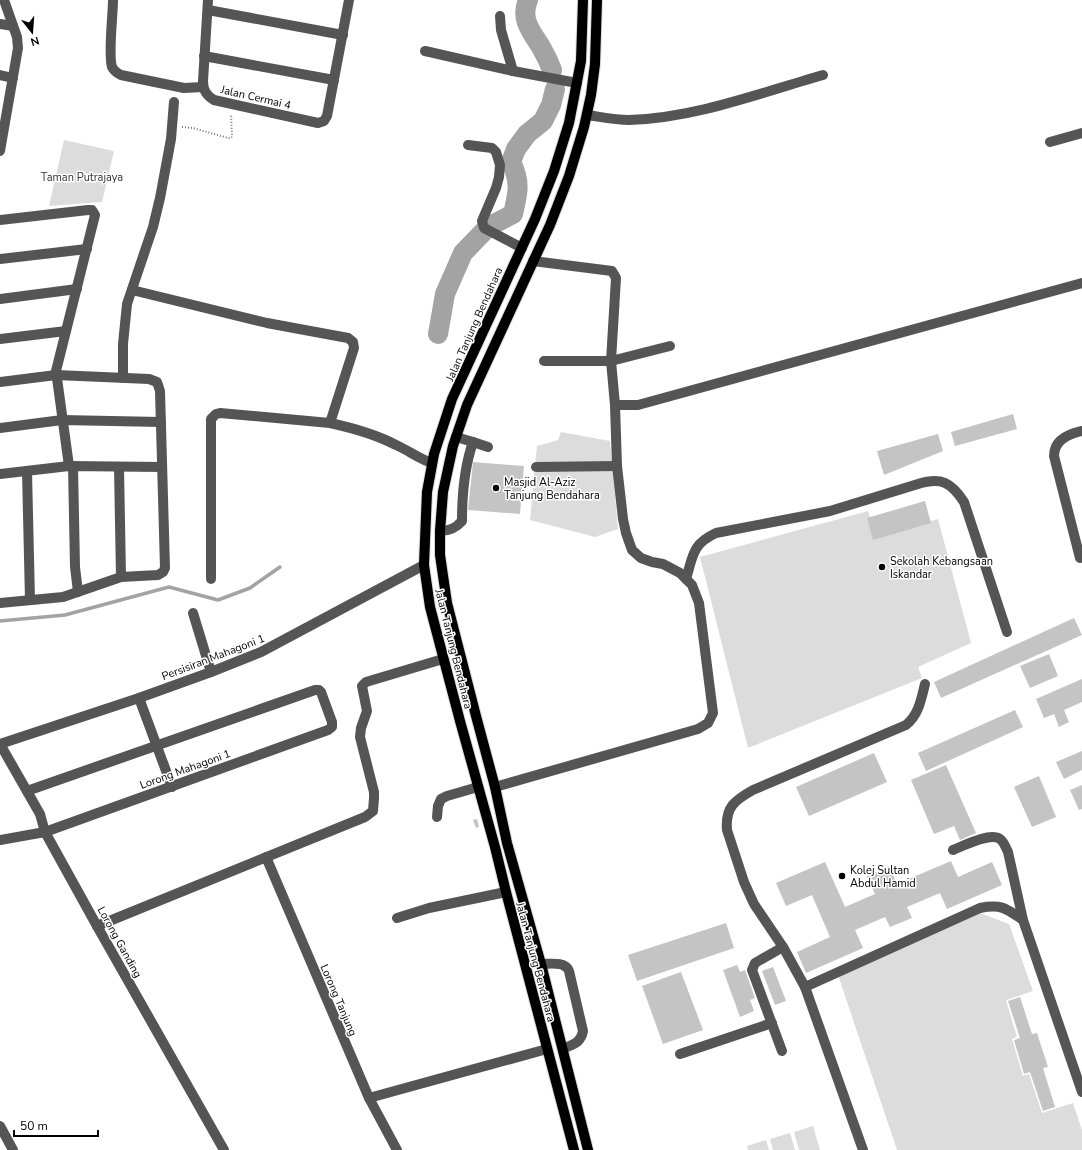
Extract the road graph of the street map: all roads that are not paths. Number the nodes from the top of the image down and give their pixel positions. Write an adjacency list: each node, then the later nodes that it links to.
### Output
1 (4, 0): 9 (street)
2 (113, 0): 19 (street)
3 (350, 0): 10 (street, Jalan Cermai 4)
4 (582, 0): 18 (main road, Jalan Tanjung Bendahara)
5 (597, 0): 21 (main road, Jalan Tanjung Bendahara)
6 (208, 5): 10 (street); 12 (street)
7 (500, 16): 13 (street)
8 (0, 24): 9 (street)
9 (13, 26): 16 (street)
10 (343, 35): 17 (street, Jalan Cermai 4)
11 (425, 51): 13 (street)
12 (204, 56): 17 (street); 19 (street)
13 (513, 71): 18 (street)
14 (823, 75): 21 (street)
15 (0, 76): 16 (street)
16 (13, 78): 25 (street)
17 (334, 80): 19 (street, Jalan Cermai 4)
18 (577, 83): 27 (main road, Jalan Tanjung Bendahara)
19 (203, 87)
20 (174, 102): 33 (street)
21 (587, 115): 30 (main road, Jalan Tanjung Bendahara)
22 (1082, 133): 23 (street)
23 (1050, 142)
24 (468, 145): 27 (street)
25 (0, 151)
26 (0, 220): 28 (street)
27 (522, 248): 52 (main road, Jalan Tanjung Bendahara)
28 (87, 249): 29 (street); 32 (street)
29 (0, 259)
30 (533, 261): 39 (street); 49 (main road, Jalan Tanjung Bendahara)
31 (1082, 283): 43 (street)
32 (77, 289): 34 (street); 35 (street)
33 (132, 290): 41 (street); 46 (street)
34 (0, 299)
35 (66, 331): 36 (street); 40 (street)
36 (0, 339)
37 (670, 346): 39 (street)
38 (544, 361): 39 (street)
39 (611, 361): 43 (street)
40 (56, 375): 41 (street); 42 (street); 44 (street)
41 (123, 378): 45 (street)
42 (0, 382)
43 (615, 405): 55 (street)
44 (62, 420): 45 (street); 47 (street); 53 (street)
45 (161, 422): 56 (street)
46 (330, 423): 52 (street); 64 (street)
47 (0, 428)
48 (1082, 431): 61 (street)
49 (456, 437): 50 (street); 60 (main road, Jalan Tanjung Bendahara)
50 (473, 442): 51 (street); 60 (street)
51 (488, 447)
52 (432, 463): 62 (main road, Jalan Tanjung Bendahara)
53 (71, 466): 54 (street); 58 (street); 66 (street)
54 (119, 466): 56 (street); 63 (street)
55 (617, 466): 57 (street); 65 (street)
56 (162, 467): 63 (street)
57 (536, 467)
58 (27, 471): 59 (street); 67 (street)
59 (0, 474)
60 (440, 532): 79 (main road, Jalan Tanjung Bendahara)
61 (1080, 558)
62 (424, 565): 71 (main road, Jalan Tanjung Bendahara); 72 (street, Persisiran Mahagoni 1)
63 (121, 577): 66 (street)
64 (211, 579)
65 (686, 579): 70 (street); 79 (street)
66 (78, 592): 67 (street)
67 (30, 600): 68 (street)
68 (0, 603)
69 (193, 613): 72 (street)
70 (1008, 632)
71 (443, 659): 78 (main road, Jalan Tanjung Bendahara); 85 (street)
72 (211, 672): 74 (street, Persisiran Mahagoni 1)
73 (925, 684): 90 (street)
74 (139, 698): 75 (street, Persisiran Mahagoni 1); 76 (street)
75 (0, 744): 80 (street, Lorong Ganding)
76 (157, 746): 77 (street); 77 (street, Lorong Mahagoni 1); 80 (street)
77 (172, 787): 82 (street, Lorong Mahagoni 1)
78 (478, 787): 81 (street); 86 (main road, Jalan Tanjung Bendahara)
79 (496, 787): 91 (main road, Jalan Tanjung Bendahara)
80 (27, 791): 82 (street, Lorong Ganding)
81 (437, 817)
82 (45, 832): 83 (street, Lorong Mahagoni 1); 89 (street, Lorong Ganding)
83 (0, 840)
84 (952, 850): 88 (street)
85 (266, 857): 89 (street); 99 (street, Lorong Tanjung)
86 (506, 892): 87 (street); 94 (main road, Jalan Tanjung Bendahara)
87 (397, 918)
88 (1023, 920): 92 (street); 98 (street)
89 (97, 926): 102 (street, Lorong Ganding)
90 (783, 947): 92 (street); 93 (street)
91 (541, 964): 95 (main road, Jalan Tanjung Bendahara); 95 (street)
92 (805, 987): 106 (street)
93 (772, 1023): 96 (street); 97 (street)
94 (547, 1049): 99 (street); 104 (main road, Jalan Tanjung Bendahara)
95 (563, 1049): 105 (main road, Jalan Tanjung Bendahara)
96 (782, 1051)
97 (680, 1054)
98 (1082, 1092)
99 (369, 1098): 103 (street, Lorong Tanjung)
100 (0, 1126): 101 (street)
101 (13, 1150)
102 (224, 1150)
103 (397, 1150)
104 (574, 1150)
105 (588, 1150)
106 (863, 1150)

